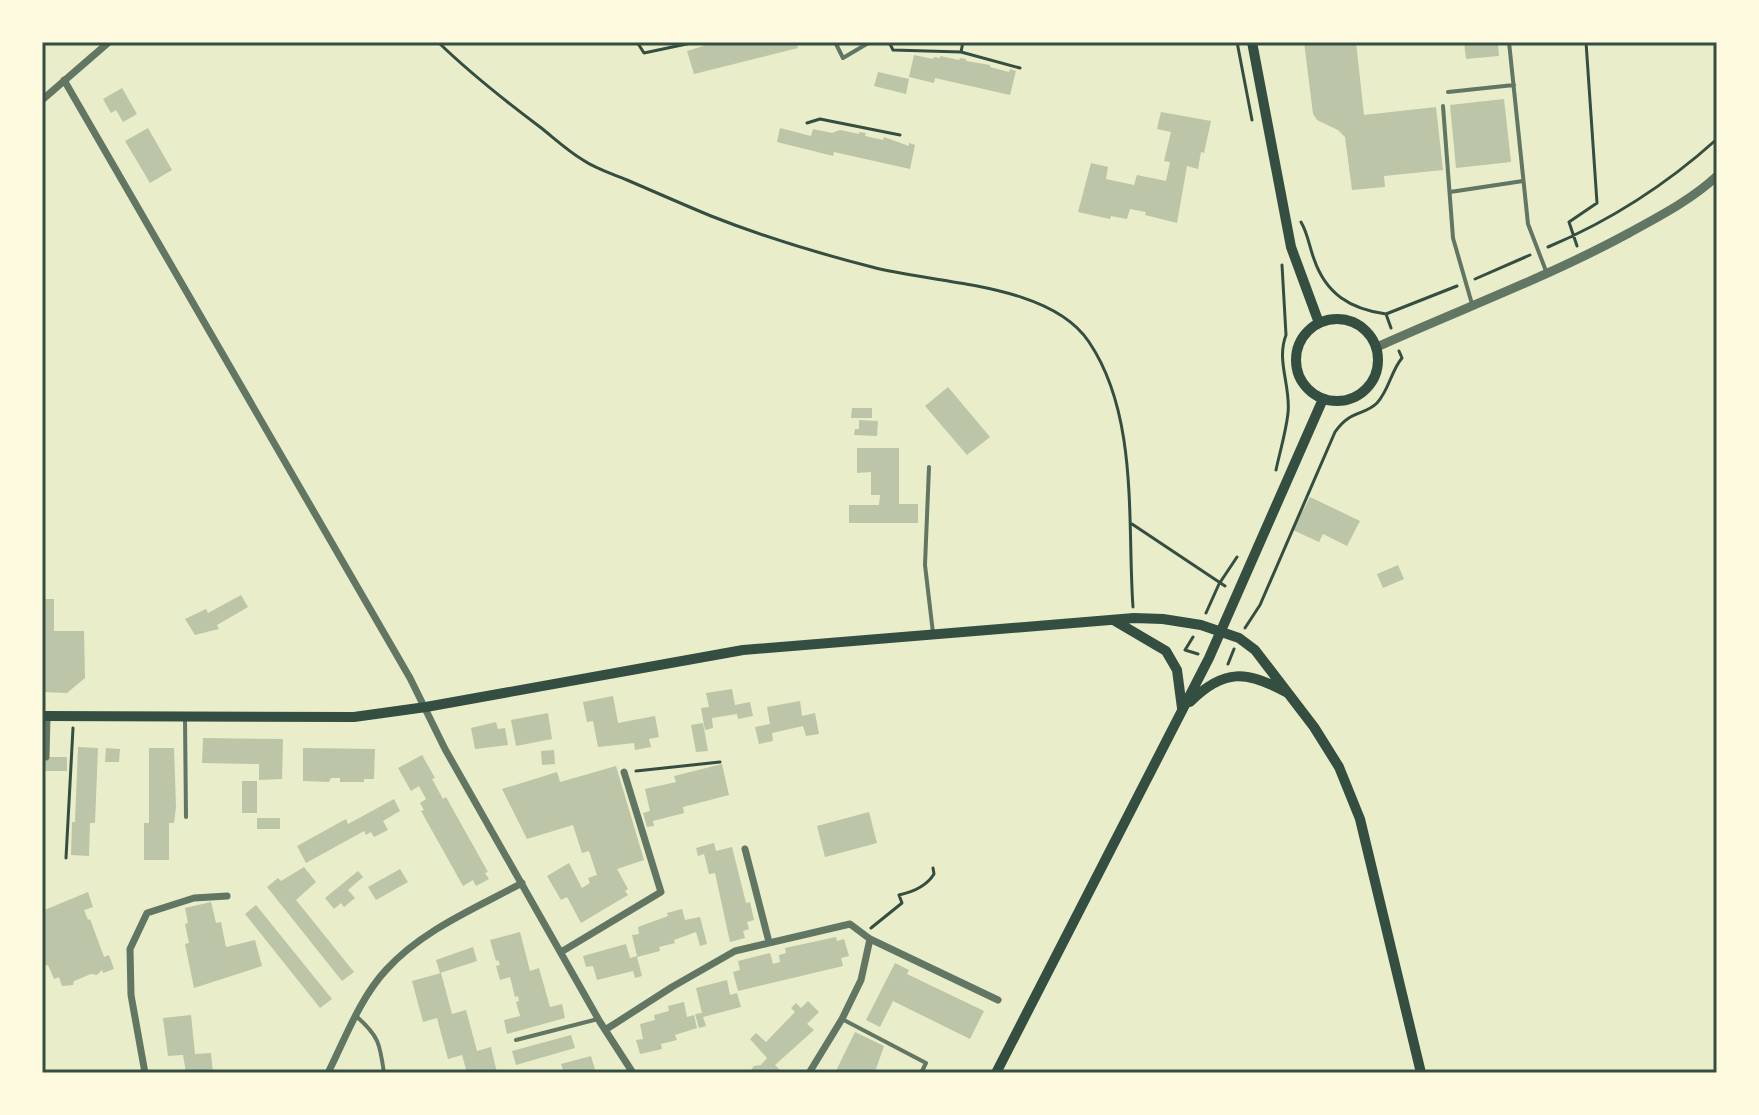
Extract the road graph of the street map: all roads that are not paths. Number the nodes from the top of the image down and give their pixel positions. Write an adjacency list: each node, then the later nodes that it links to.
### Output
1 (109, 42): 6 (street)
2 (835, 42): 3 (lane)
3 (870, 42)
4 (1252, 42): 16 (main road)
5 (1509, 42): 7 (lane)
6 (64, 80): 9 (street); 24 (street)
7 (1514, 85): 8 (lane); 12 (lane)
8 (1448, 92)
9 (42, 100)
10 (1443, 106): 13 (lane)
11 (1717, 176): 14 (street)
12 (1523, 181): 13 (lane); 14 (lane)
13 (1450, 192): 15 (lane)
14 (1547, 274): 15 (street)
15 (1473, 308): 17 (street)
16 (1319, 323): 17 (main road); 18 (main road)
17 (1377, 347): 18 (main road)
18 (1323, 399): 21 (main road)
19 (929, 467): 22 (lane)
20 (1114, 620): 21 (main road); 22 (main road); 25 (main road)
21 (1222, 630): 23 (main road); 25 (main road)
22 (933, 633): 24 (main road)
23 (1291, 695): 25 (main road); 50 (main road)
24 (426, 707): 27 (main road); 32 (street)
25 (1182, 709): 49 (main road)
26 (44, 716): 27 (main road); 28 (street)
27 (185, 718): 30 (lane)
28 (46, 757)
29 (624, 772): 36 (street)
30 (186, 817)
31 (745, 849): 35 (street)
32 (522, 883): 36 (street); 38 (street)
33 (227, 896): 43 (street)
34 (867, 936): 35 (street); 37 (street); 40 (street)
35 (769, 942): 41 (street)
36 (561, 952): 39 (street)
37 (998, 1000)
38 (356, 1016): 44 (street); 45 (lane)
39 (598, 1019): 41 (street); 42 (lane)
40 (842, 1019): 47 (street); 48 (lane)
41 (605, 1030): 46 (street)
42 (516, 1040)
43 (145, 1073)
44 (328, 1073)
45 (384, 1073)
46 (633, 1073)
47 (809, 1073)
48 (921, 1073)
49 (996, 1073)
50 (1421, 1073)

